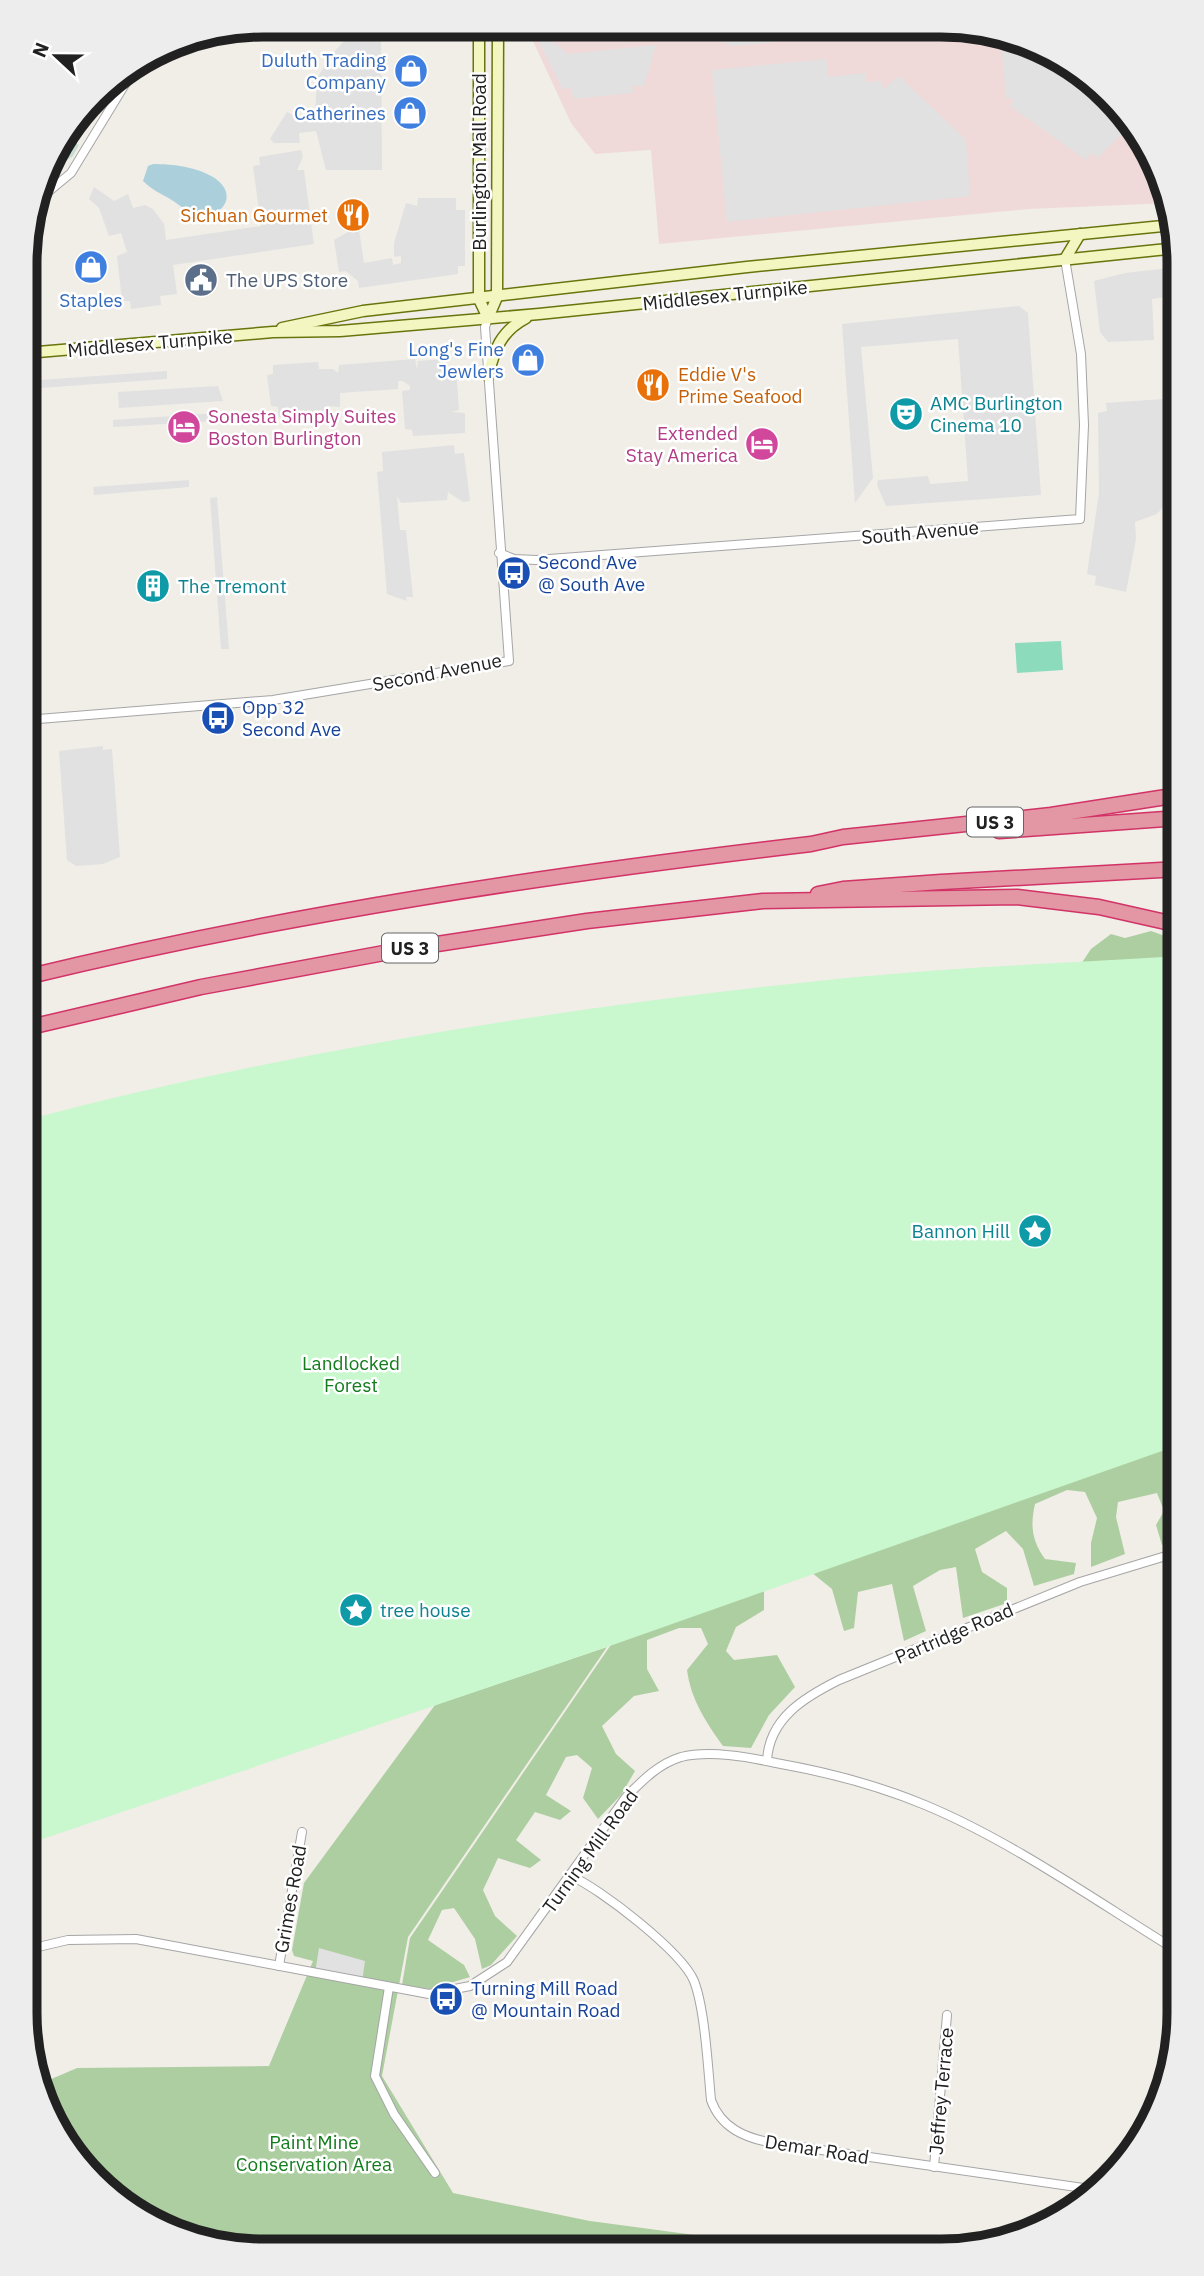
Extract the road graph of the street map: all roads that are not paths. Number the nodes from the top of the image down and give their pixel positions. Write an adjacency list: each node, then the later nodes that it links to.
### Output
1 (479, 37): 10 (main road, Burlington Mall Road)
2 (498, 37): 9 (main road, Burlington Mall Road)
3 (126, 84): 4 (street)
4 (47, 194)
5 (1164, 226): 6 (main road, Middlesex Turnpike)
6 (1080, 234): 8 (main road); 9 (main road, Middlesex Turnpike)
7 (1167, 249): 8 (main road, Middlesex Turnpike)
8 (1065, 259): 11 (main road, Middlesex Turnpike); 16 (street, South Avenue)
9 (497, 297): 10 (main road, Middlesex Turnpike); 12 (main road)
10 (480, 299): 12 (main road); 13 (main road, Middlesex Turnpike)
11 (539, 314): 12 (main road, Middlesex Turnpike); 15 (main road)
12 (488, 318): 13 (main road, Middlesex Turnpike); 15 (street, Second Avenue)
13 (273, 332): 14 (main road, Middlesex Turnpike)
14 (37, 352)
15 (488, 376): 16 (street, Second Avenue)
16 (499, 553): 17 (street, Second Avenue)
17 (37, 719)
18 (1167, 797): 20 (highway, US 3)
19 (1167, 819): 20 (highway)
20 (811, 844): 24 (highway, US 3)
21 (1167, 870): 22 (highway, US 3)
22 (799, 898): 23 (highway); 25 (highway, US 3)
23 (1167, 922)
24 (37, 975)
25 (37, 1025)
26 (1167, 1556): 27 (street, Partridge Road)
27 (766, 1761): 29 (street, Turning Mill Road); 30 (street, Turning Mill Road)
28 (302, 1832): 32 (street, Grimes Road)
29 (571, 1876): 33 (street, Turning Mill Road); 35 (street, Demar Road)
30 (1167, 1945)
31 (37, 1947): 32 (street, Turning Mill Road)
32 (279, 1966): 33 (street, Turning Mill Road)
33 (389, 1987): 36 (street)
34 (947, 2015): 35 (street, Jeffrey Terrace)
35 (934, 2167): 37 (street, Demar Road)
36 (435, 2173)
37 (1083, 2188)

